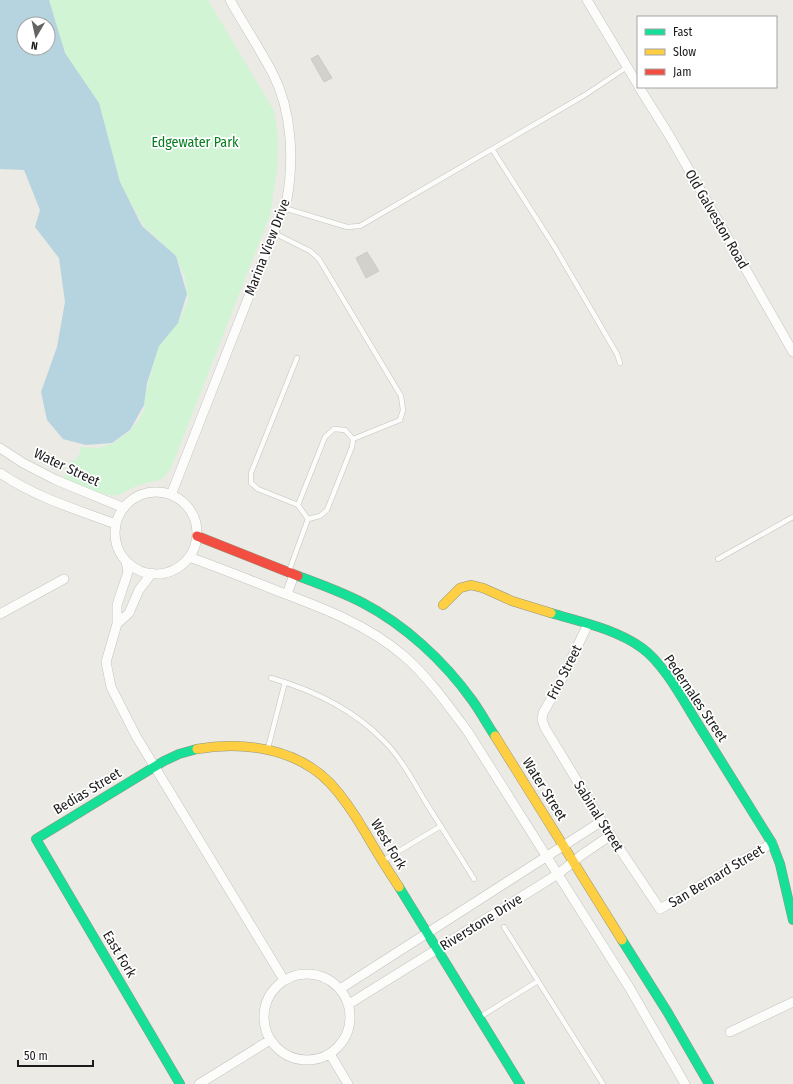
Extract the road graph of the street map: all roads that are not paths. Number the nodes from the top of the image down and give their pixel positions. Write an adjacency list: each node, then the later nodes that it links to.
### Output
1 (230, 0): 7 (street, Marina View Drive)
2 (587, 0): 3 (street, Old Galveston Road)
3 (627, 67): 4 (street, Old Galveston Road); 6 (lane)
4 (637, 84)
5 (639, 88): 9 (street, Old Galveston Road)
6 (492, 149): 7 (lane); 11 (lane)
7 (284, 208): 8 (street, Marina View Drive)
8 (274, 233): 12 (lane); 15 (street, Marina View Drive)
9 (793, 352)
10 (297, 358): 16 (lane)
11 (620, 363)
12 (353, 438): 16 (lane); 19 (lane)
13 (0, 448): 17 (street, Water Street)
14 (0, 473): 20 (street)
15 (171, 495): 17 (street); 21 (street)
16 (298, 505): 19 (lane)
17 (124, 508): 20 (street)
18 (793, 517): 23 (lane)
19 (308, 519): 26 (lane)
20 (116, 524): 24 (street)
21 (197, 536): 22 (street); 26 (street, Water Street)
22 (190, 557): 25 (street); 28 (street)
23 (718, 559)
24 (126, 561): 25 (street); 31 (street)
25 (152, 573): 31 (street)
26 (291, 574): 28 (street); 43 (street, Water Street)
27 (64, 579): 30 (street)
28 (287, 594): 44 (street)
29 (443, 605): 32 (street, Pedernales Street)
30 (0, 614)
31 (117, 624): 37 (street)
32 (588, 624): 35 (street, Frio Street); 42 (street, Pedernales Street)
33 (271, 678): 34 (lane)
34 (285, 682): 36 (lane); 39 (lane)
35 (542, 720): 38 (street, Sabinal Street)
36 (268, 749): 37 (street, West Fork); 45 (street, West Fork)
37 (155, 767): 41 (street, Bedias Street); 54 (street)
38 (602, 821): 40 (street, Sabinal Street); 43 (street, Riverstone Drive)
39 (441, 826): 45 (lane); 48 (lane)
40 (611, 835): 46 (street, Riverstone Drive); 49 (street, Sabinal Street)
41 (36, 839): 63 (street, East Fork)
42 (772, 843): 49 (street, San Bernard Street); 50 (street, Pedernales Street)
43 (564, 846): 44 (street, Riverstone Drive); 46 (street, Water Street)
44 (547, 857): 47 (street); 52 (street, Riverstone Drive)
45 (382, 861): 52 (street, West Fork)
46 (574, 862): 47 (street, Riverstone Drive); 69 (street, Water Street)
47 (558, 874): 53 (street, Riverstone Drive); 68 (street)
48 (474, 879)
49 (660, 909)
50 (793, 920)
51 (504, 927): 55 (lane)
52 (427, 934): 53 (street, West Fork); 56 (street, Riverstone Drive)
53 (437, 949): 58 (street, Riverstone Drive); 59 (street, West Fork)
54 (284, 980): 56 (street); 61 (street)
55 (538, 981): 59 (lane); 67 (lane)
56 (340, 989): 58 (street)
57 (793, 1002): 60 (street)
58 (349, 1004): 62 (street)
59 (479, 1018): 66 (street, West Fork)
60 (730, 1032)
61 (270, 1040): 62 (street); 64 (street)
62 (330, 1054): 65 (street)
63 (180, 1084)
64 (199, 1084)
65 (348, 1084)
66 (520, 1084)
67 (603, 1084)
68 (685, 1084)
69 (709, 1084)

